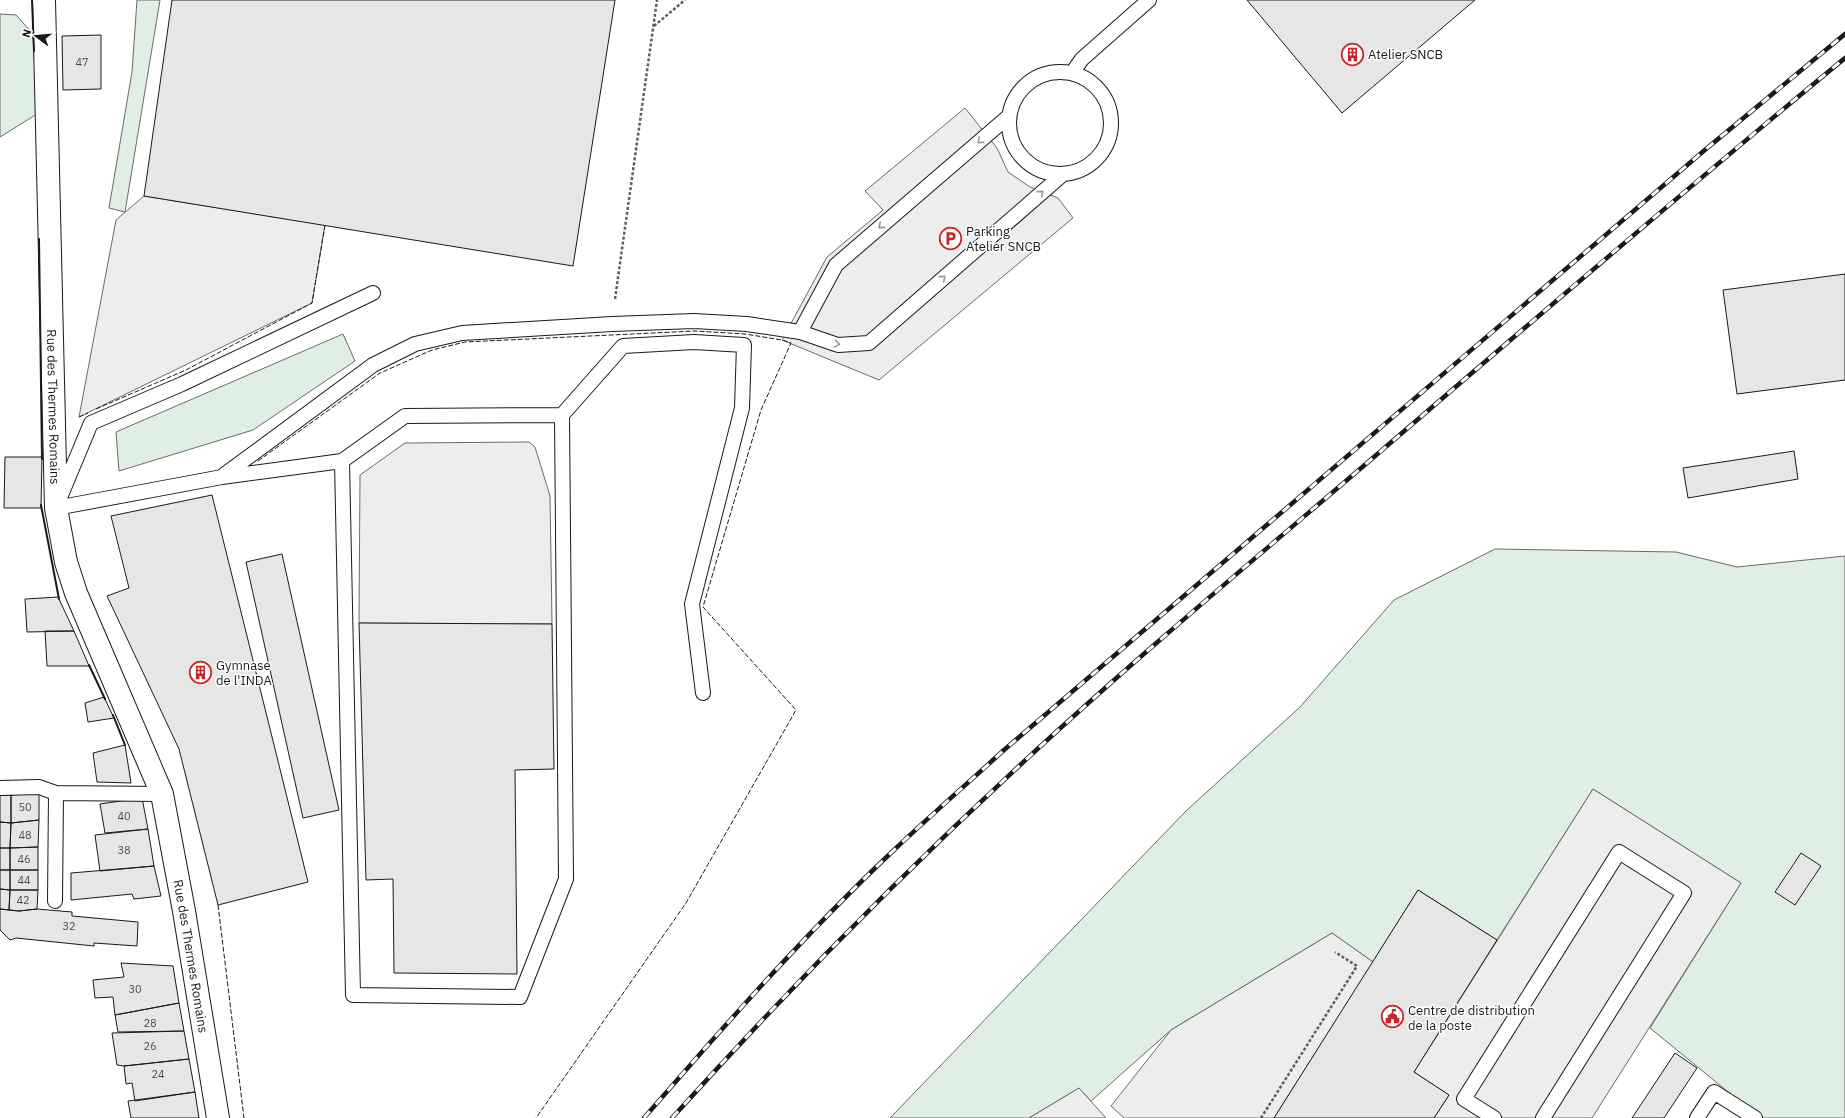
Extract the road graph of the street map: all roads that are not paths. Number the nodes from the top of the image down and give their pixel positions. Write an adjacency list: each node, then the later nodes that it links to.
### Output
1 (44, 0): 11 (street, Rue des Thermes Romains)
2 (1149, 0): 3 (lane)
3 (1072, 73): 4 (lane); 5 (lane)
4 (1009, 116): 5 (lane); 7 (lane, one-way to 7)
5 (1062, 174): 7 (lane, one-way to 5)
6 (373, 293): 11 (lane)
7 (800, 332): 10 (lane)
8 (562, 415): 9 (lane); 9 (lane); 12 (lane)
9 (342, 461): 10 (lane)
10 (222, 477): 11 (lane)
11 (56, 508): 15 (street, Rue des Thermes Romains)
12 (703, 693)
13 (0, 788): 14 (lane)
14 (56, 793): 15 (lane); 16 (lane)
15 (162, 794): 17 (street, Rue des Thermes Romains)
16 (55, 901)
17 (218, 1118)
18 (1494, 1118): 19 (lane)
19 (1543, 1118)
20 (1697, 1118): 21 (lane)
21 (1755, 1118)

